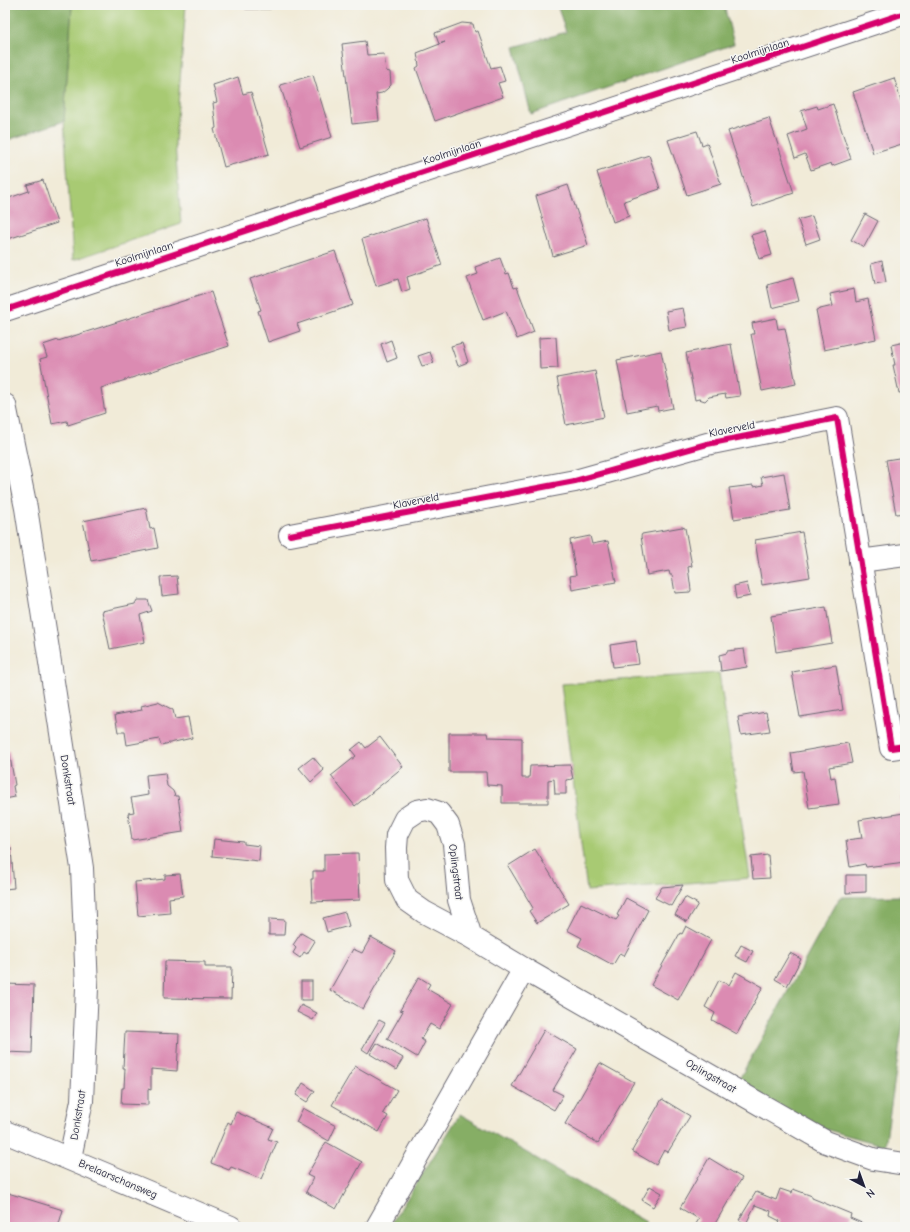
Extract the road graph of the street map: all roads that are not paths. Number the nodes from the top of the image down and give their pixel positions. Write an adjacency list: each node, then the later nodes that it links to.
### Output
1 (905, 13): 2 (street, Koolmijnlaan)
2 (5, 310)
3 (5, 405): 11 (street, Donkstraat)
4 (290, 536): 6 (street, Klaverveld)
5 (905, 555): 6 (street)
6 (860, 561): 7 (street, Klaverveld)
7 (905, 746)
8 (471, 937): 8 (street, Oplingstraat); 9 (street, Oplingstraat)
9 (524, 969): 12 (street, Oplingstraat); 14 (street)
10 (5, 1132): 11 (street, Brelaarschansweg)
11 (70, 1158): 13 (street, Brelaarschansweg)
12 (905, 1164)
13 (231, 1227)
14 (377, 1227)

